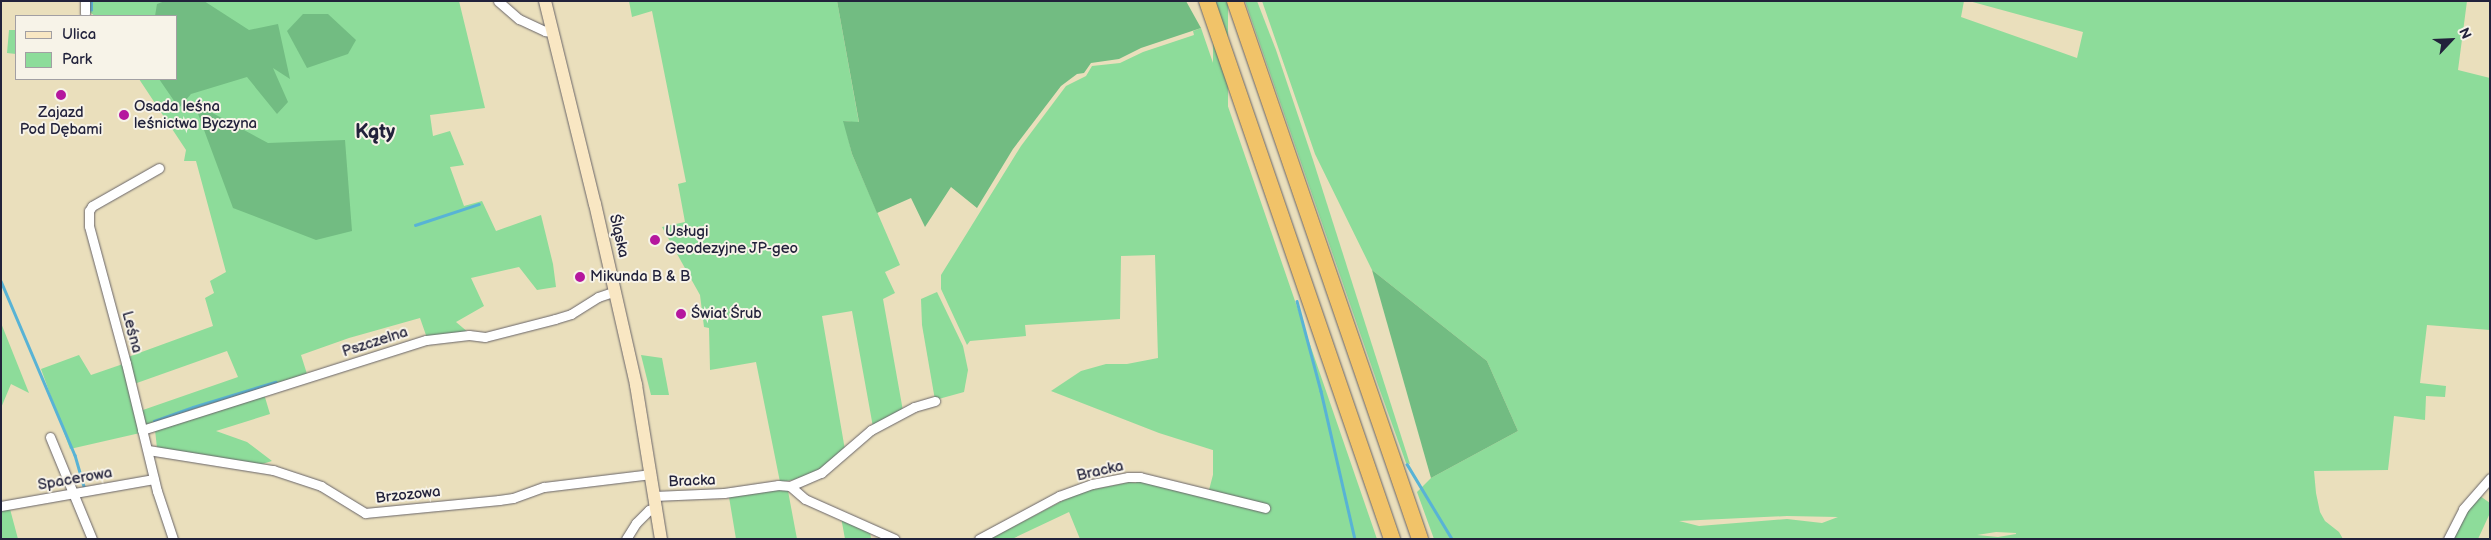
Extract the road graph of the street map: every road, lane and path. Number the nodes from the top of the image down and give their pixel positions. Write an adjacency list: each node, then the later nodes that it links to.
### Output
1 (85, 1): 6 (street)
2 (498, 1): 7 (street)
3 (545, 1): 7 (main road, Śląska)
4 (1206, 1): 28 (highway)
5 (1234, 1): 29 (highway)
6 (85, 13)
7 (553, 32): 9 (main road, Śląska)
8 (159, 168): 11 (street, Leśna)
9 (615, 291): 11 (street, Pszczelna); 14 (main road, Śląska)
10 (935, 401): 17 (street, Bracka)
11 (142, 430): 13 (street, Leśna)
12 (50, 437): 18 (street)
13 (148, 450): 14 (street, Brzozowa); 16 (street, Leśna)
14 (651, 474): 19 (main road, Śląska)
15 (2490, 478): 30 (street)
16 (154, 479): 18 (street, Spacerowa); 23 (street, Leśna)
17 (790, 486): 19 (street, Bracka); 26 (street)
18 (74, 494): 20 (street, Spacerowa); 22 (street)
19 (655, 502): 24 (street); 25 (main road, Śląska)
20 (1, 506)
21 (1265, 508): 27 (street, Bracka)
22 (92, 539)
23 (174, 539)
24 (626, 539)
25 (661, 539)
26 (895, 539)
27 (979, 539)
28 (1392, 539)
29 (1420, 539)
30 (2448, 539)

